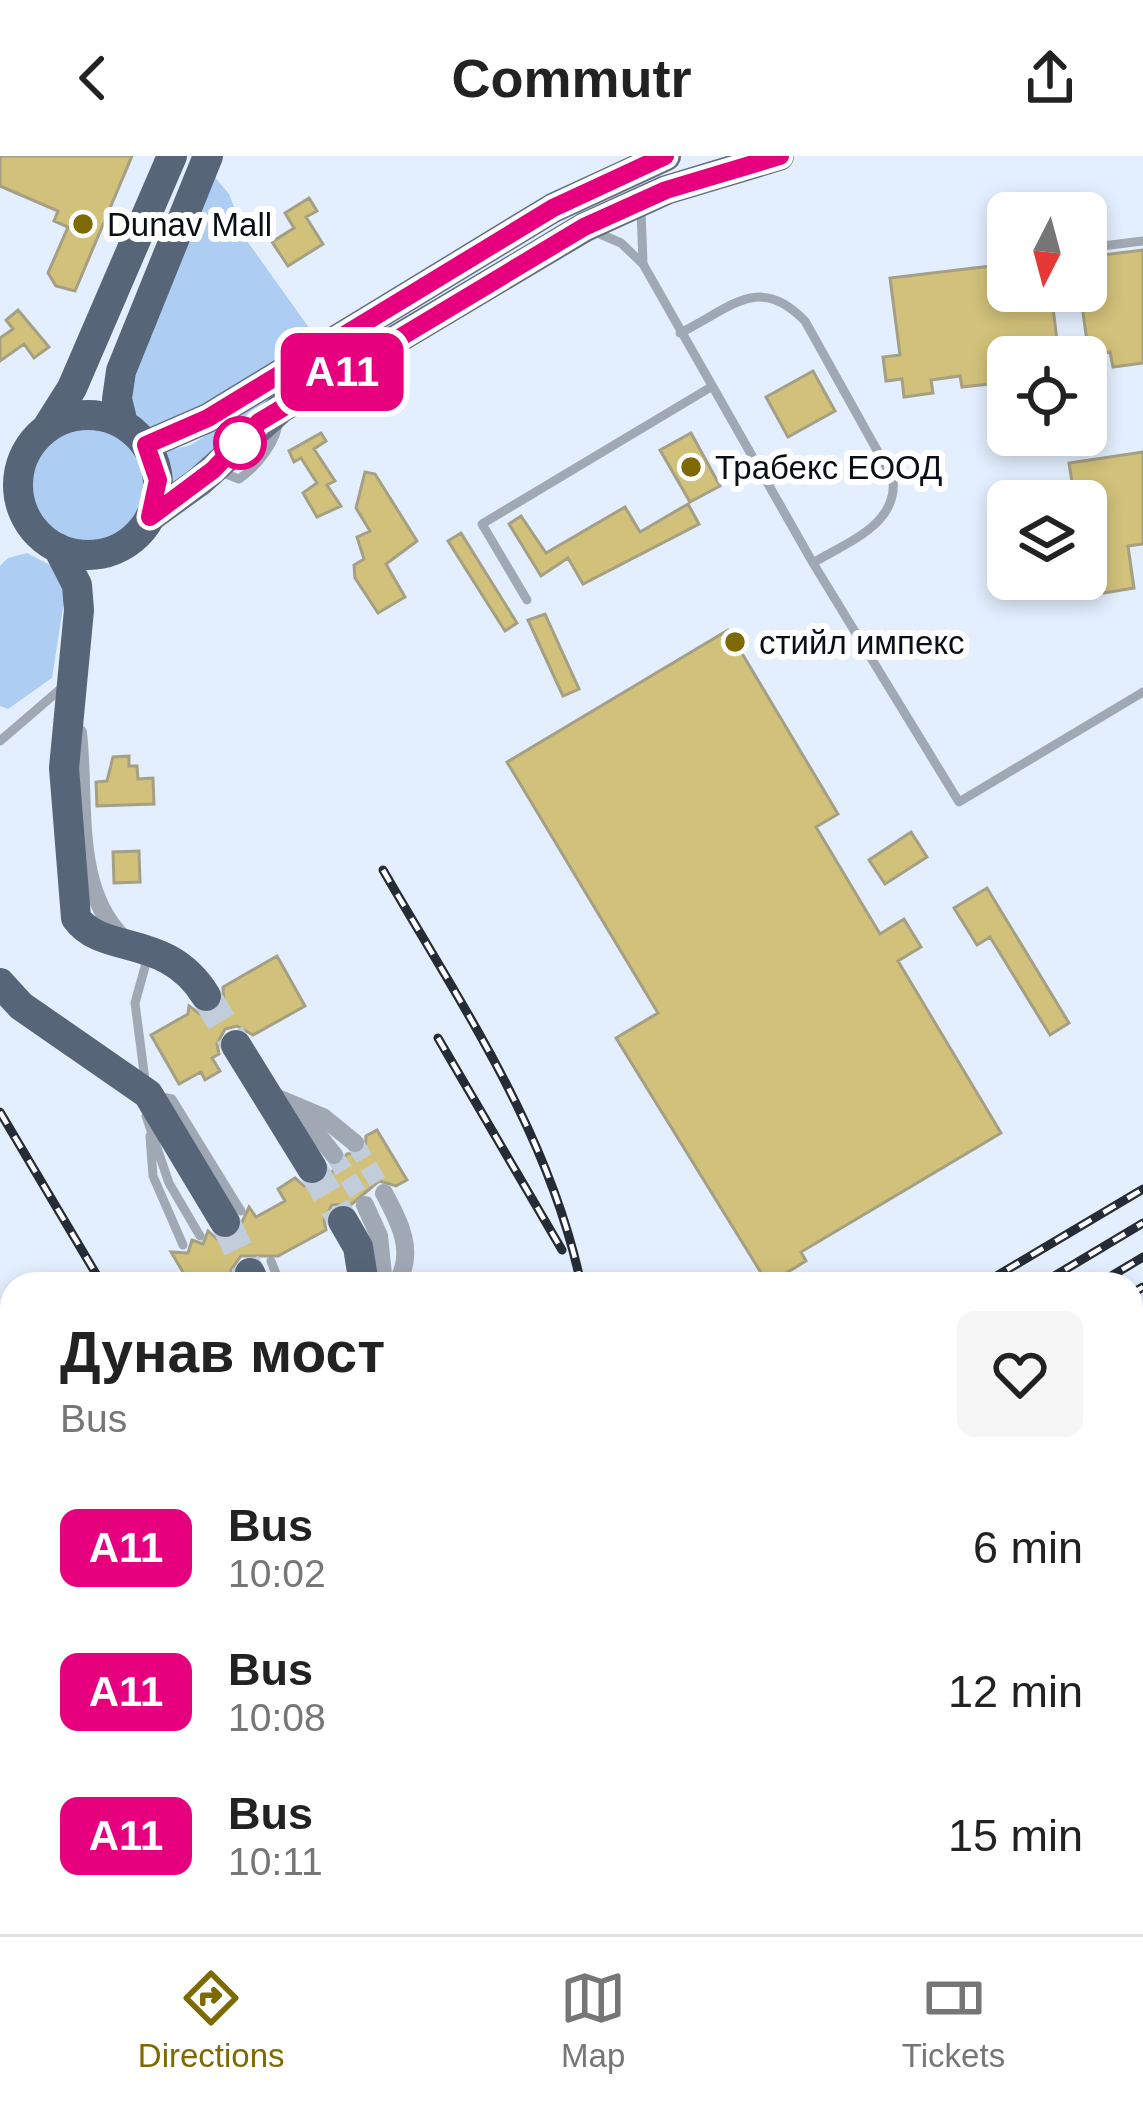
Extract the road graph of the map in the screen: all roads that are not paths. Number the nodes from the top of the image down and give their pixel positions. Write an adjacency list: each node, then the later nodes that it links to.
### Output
1 (172, 156): 12 (highway)
2 (208, 156): 13 (highway)
3 (665, 156): 13 (main road)
4 (779, 156): 5 (main road)
5 (641, 200): 6 (main road); 9 (lane)
6 (584, 227): 9 (lane); 16 (main road)
7 (1143, 241): 8 (lane)
8 (1107, 245)
9 (643, 264): 10 (lane)
10 (680, 333): 11 (lane); 20 (lane)
11 (711, 387): 20 (lane); 21 (lane)
12 (48, 426): 13 (highway); 14 (highway)
13 (134, 434): 16 (highway)
14 (22, 459): 15 (highway); 18 (highway)
15 (0, 485)
16 (150, 517): 19 (highway)
17 (0, 537): 18 (highway)
18 (49, 542): 19 (highway); 22 (highway)
19 (128, 542): 22 (highway)
20 (813, 563): 24 (lane)
21 (527, 600)
22 (79, 610): 23 (highway)
23 (68, 692): 25 (lane); 26 (highway)
24 (1143, 692)
25 (0, 741)
26 (138, 946): 28 (highway); 32 (lane)
27 (0, 983): 32 (highway)
28 (206, 996)
29 (236, 1045): 30 (highway)
30 (264, 1091): 31 (street); 34 (highway)
31 (296, 1107): 33 (street); 34 (street)
32 (149, 1109): 37 (highway); 38 (lane)
33 (355, 1143)
34 (323, 1162)
35 (384, 1193): 41 (street)
36 (354, 1213): 39 (highway); 40 (street)
37 (222, 1223)
38 (183, 1245)
39 (362, 1272)
40 (383, 1272)
41 (403, 1272)

